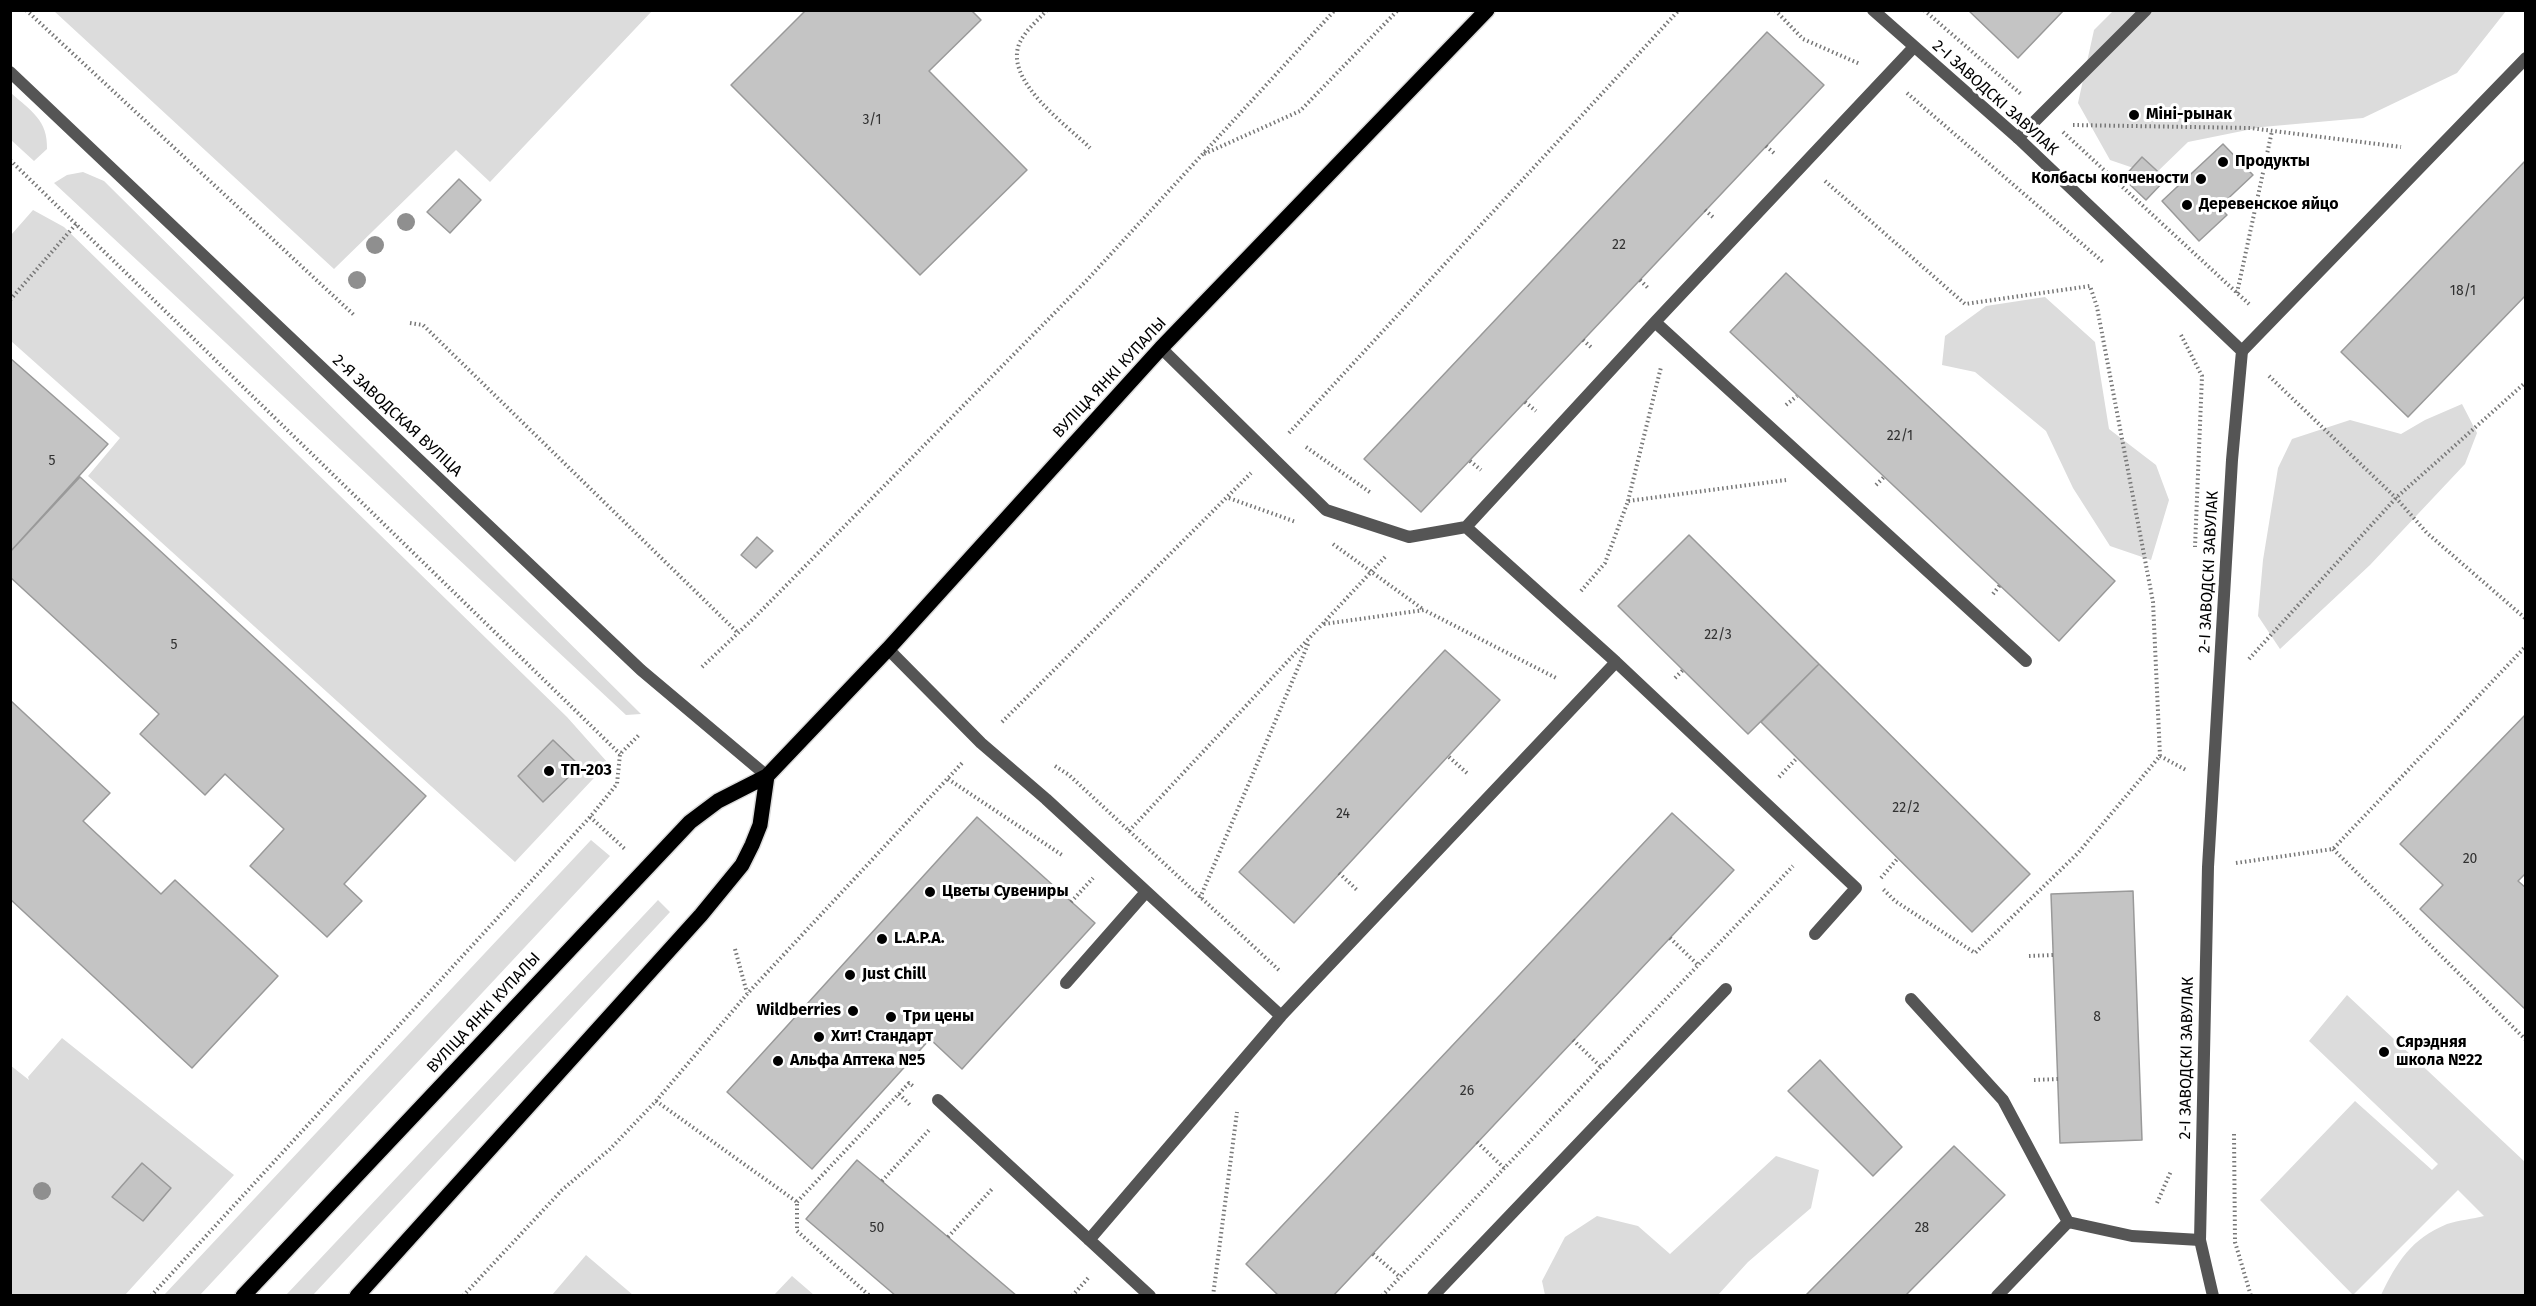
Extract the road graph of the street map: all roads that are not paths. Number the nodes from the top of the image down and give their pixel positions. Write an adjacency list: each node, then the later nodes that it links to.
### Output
1 (1487, 10): 9 (main road, ВУЛІЦА ЯНКІ КУПАЛЫ)
2 (1873, 10): 4 (street, 2-І ЗАВОДСКІ ЗАВУЛАК)
3 (2146, 10): 7 (street)
4 (1913, 48): 7 (street, 2-І ЗАВОДСКІ ЗАВУЛАК); 8 (street)
5 (2526, 58): 10 (street)
6 (10, 72): 15 (street, 2-Я ЗАВОДСКАЯ ВУЛІЦА)
7 (2018, 138): 10 (street, 2-І ЗАВОДСКІ ЗАВУЛАК)
8 (1655, 322): 11 (street); 13 (street)
9 (1161, 348): 11 (street); 12 (main road, ВУЛІЦА ЯНКІ КУПАЛЫ)
10 (2242, 351): 25 (street, 2-І ЗАВОДСКІ ЗАВУЛАК)
11 (1466, 527): 14 (street)
12 (888, 650): 15 (main road, ВУЛІЦА ЯНКІ КУПАЛЫ); 16 (street)
13 (2026, 661)
14 (1616, 662): 17 (street); 21 (street)
15 (767, 776): 26 (main road, ВУЛІЦА ЯНКІ КУПАЛЫ); 27 (main road)
16 (1146, 891): 18 (street); 21 (street)
17 (1815, 934)
18 (1066, 983)
19 (1726, 989): 29 (street)
20 (1911, 999): 23 (street)
21 (1281, 1016): 24 (street)
22 (938, 1100): 24 (street)
23 (2068, 1222): 25 (street); 30 (street)
24 (1089, 1240): 28 (street)
25 (2200, 1240): 31 (street, 2-І ЗАВОДСКІ ЗАВУЛАК)
26 (243, 1296)
27 (357, 1296)
28 (1150, 1296)
29 (1433, 1296)
30 (1996, 1296)
31 (2213, 1296)

